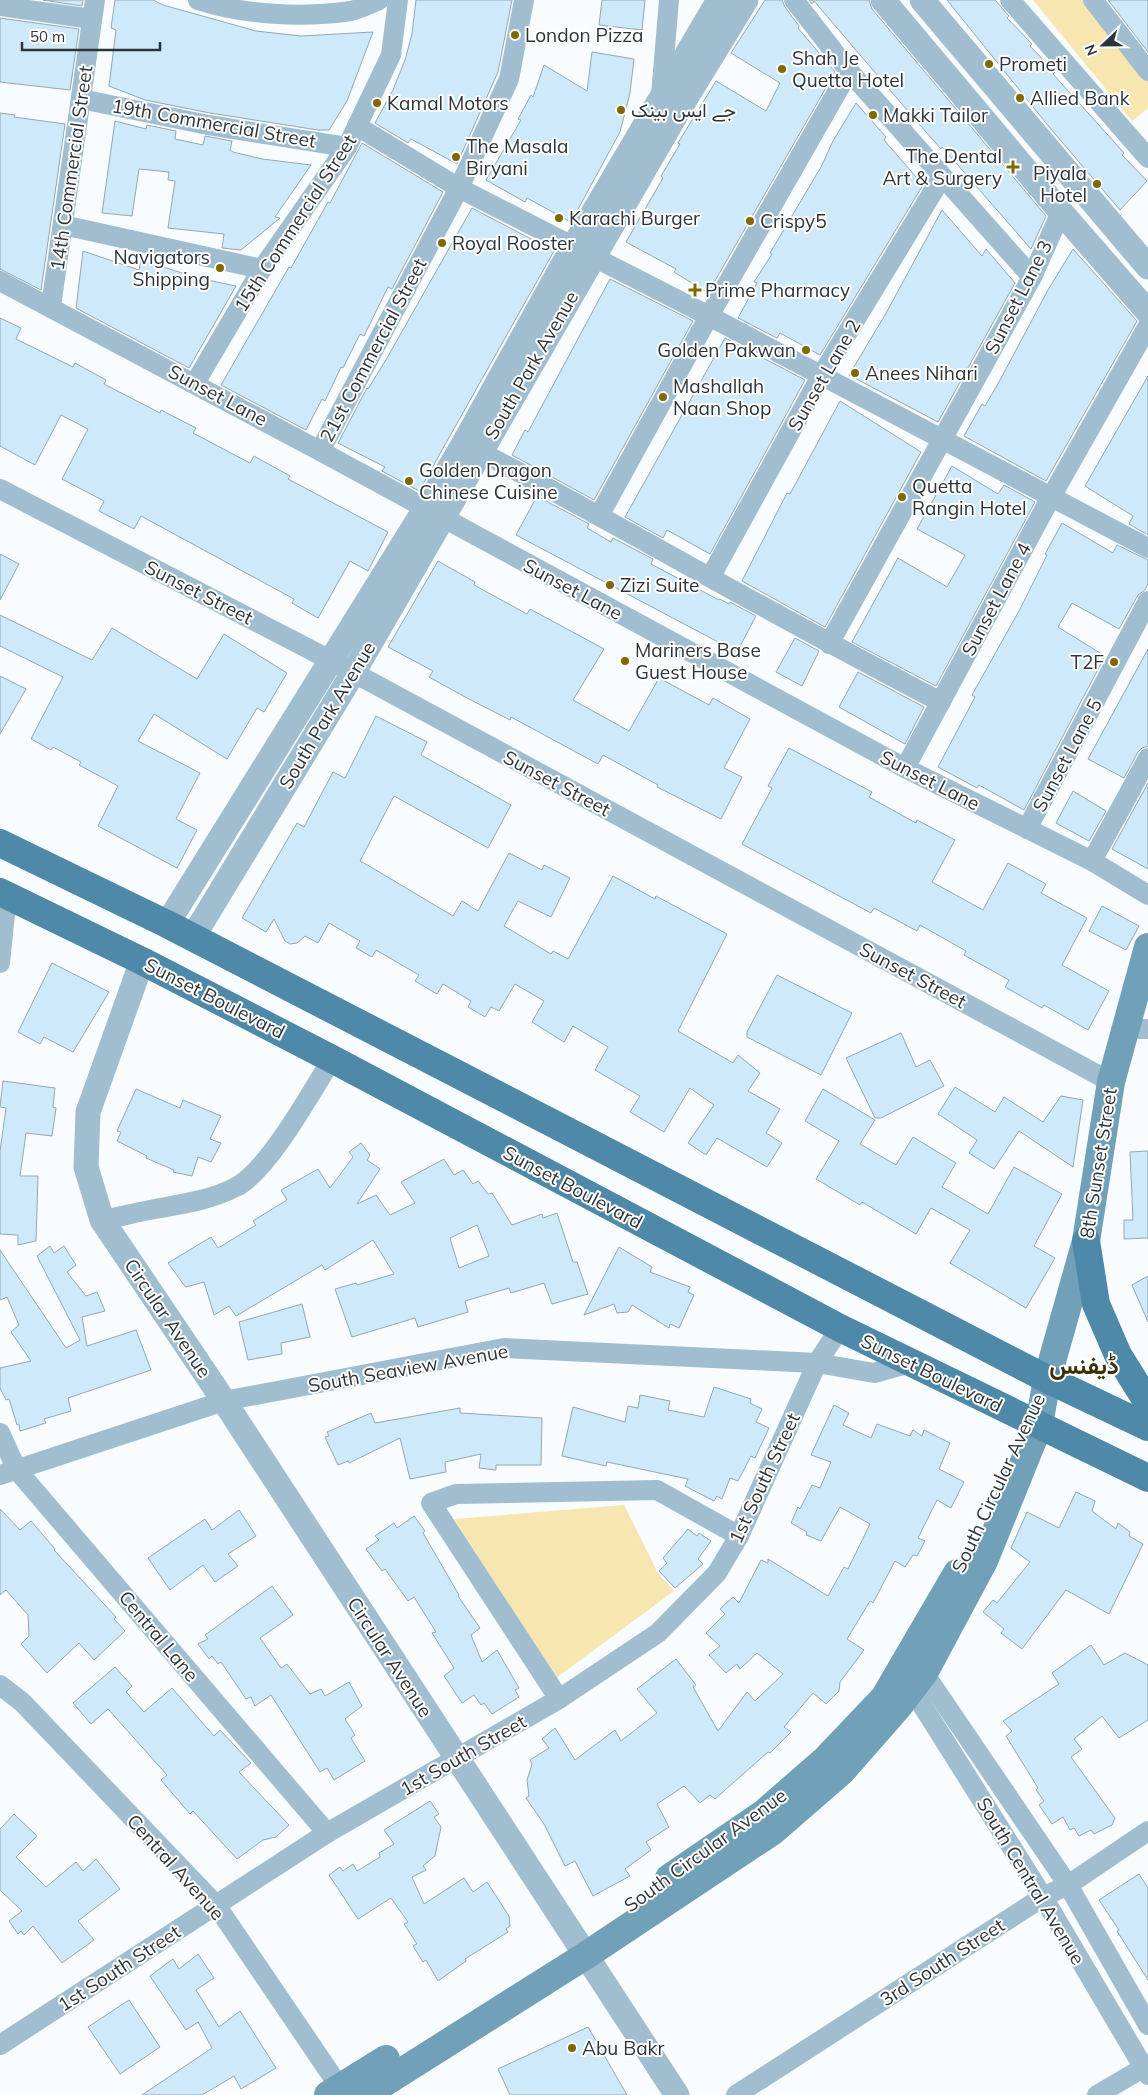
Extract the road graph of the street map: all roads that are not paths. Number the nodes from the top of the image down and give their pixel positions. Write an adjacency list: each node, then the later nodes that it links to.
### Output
1 (198, 0): 2 (street)
2 (379, 0)
3 (398, 0): 19 (street, 15th Commercial Street)
4 (524, 0): 23 (street, 21st Commercial Street)
5 (669, 0): 17 (street)
6 (719, 0): 17 (street, South Park Avenue)
7 (746, 0): 26 (street, South Park Avenue)
8 (794, 0): 15 (street)
9 (883, 0): 24 (street)
10 (922, 0): 27 (street)
11 (1010, 0): 21 (street)
12 (1093, 0): 16 (street)
13 (0, 6): 14 (street)
14 (93, 9): 18 (street, 14th Commercial Street)
15 (849, 70): 22 (street); 33 (street)
16 (1148, 71)
17 (661, 98): 26 (street, South Park Avenue)
18 (81, 99): 20 (street, 19th Commercial Street); 25 (street, 14th Commercial Street)
19 (357, 126): 20 (street, 15th Commercial Street); 23 (street)
20 (347, 147): 28 (street, 15th Commercial Street)
21 (1148, 158)
22 (942, 177): 29 (street); 35 (street, Sunset Lane 2)
23 (459, 188): 26 (street); 38 (street, 21st Commercial Street)
24 (1061, 212): 29 (street, Sunset Lane 3); 32 (street)
25 (63, 225): 28 (street); 31 (street, 14th Commercial Street)
26 (583, 252): 33 (street); 39 (street, South Park Avenue); 42 (street, South Park Avenue)
27 (1148, 266)
28 (262, 269): 36 (street, 15th Commercial Street)
29 (1032, 277): 37 (street, Sunset Lane 3)
30 (0, 280): 31 (street, Sunset Lane)
31 (51, 306): 36 (street, Sunset Lane)
32 (1148, 312)
33 (709, 316): 35 (street); 43 (street)
34 (1148, 326): 41 (street, Sunset Lane 4)
35 (821, 376): 37 (street); 45 (street, Sunset Lane 2)
36 (195, 383): 38 (street, Sunset Lane)
37 (942, 438): 41 (street); 47 (street, Sunset Lane 3)
38 (320, 451): 42 (street, Sunset Lane)
39 (481, 452): 42 (street, South Park Avenue); 43 (street)
40 (0, 489): 48 (street, Sunset Street)
41 (1051, 497): 44 (street); 49 (street, Sunset Lane 4)
42 (434, 514): 48 (street, South Park Avenue); 51 (street, Sunset Lane)
43 (599, 516): 45 (street)
44 (1148, 548)
45 (711, 576): 47 (street)
46 (1148, 601): 52 (street, Sunset Lane 5)
47 (829, 644): 49 (street)
48 (342, 667): 57 (street, South Park Avenue); 58 (street, South Park Avenue); 64 (street, Sunset Street)
49 (941, 702): 51 (street, Sunset Lane 4)
50 (1148, 758): 54 (street)
51 (904, 768): 52 (street, Sunset Lane)
52 (1028, 829): 54 (street, Sunset Lane)
53 (0, 843): 57 (main road)
54 (1092, 861): 56 (street, Sunset Lane)
55 (3, 893): 60 (main road, Sunset Boulevard); 61 (street)
56 (1148, 895)
57 (167, 924): 58 (main road)
58 (193, 937): 70 (main road)
59 (1148, 947): 62 (main road, 8th Sunset Street)
60 (142, 961): 63 (main road, Sunset Boulevard); 65 (street)
61 (0, 963)
62 (1137, 1029): 64 (main road, 8th Sunset Street)
63 (332, 1059): 65 (street); 67 (main road, Sunset Boulevard)
64 (1111, 1082): 66 (main road, 8th Sunset Street)
65 (102, 1220): 71 (street, Circular Avenue)
66 (1086, 1240): 70 (main road, 8th Sunset Street); 72 (main road)
67 (840, 1328): 68 (main road, Sunset Boulevard); 69 (street)
68 (910, 1363): 69 (street, South Seaview Avenue); 73 (main road, Sunset Boulevard)
69 (817, 1364): 71 (street, South Seaview Avenue); 78 (street, 1st South Street)
70 (1047, 1379): 73 (main road, South Circular Avenue); 74 (main road)
71 (224, 1401): 76 (street, South Seaview Avenue); 82 (street, Circular Avenue)
72 (1148, 1403)
73 (1032, 1421): 77 (main road, Sunset Boulevard); 79 (main road, South Circular Avenue); 88 (main road, South Circular Avenue)
74 (1148, 1427)
75 (0, 1433): 76 (street, Central Lane)
76 (9, 1473): 84 (street, Central Lane)
77 (1148, 1478)
78 (739, 1536): 81 (street, 1st South Street); 81 (street)
79 (918, 1681): 85 (street); 86 (street, South Central Avenue); 88 (main road, South Circular Avenue)
80 (0, 1684): 87 (street, Central Avenue)
81 (558, 1699): 82 (street, 1st South Street)
82 (456, 1760): 84 (street, 1st South Street); 88 (street, Circular Avenue)
83 (1148, 1831): 85 (street, 3rd South Street)
84 (326, 1833): 87 (street, 1st South Street)
85 (1068, 1885): 86 (street, 3rd South Street); 89 (street)
86 (1043, 1897): 91 (street, South Central Avenue); 94 (street, 3rd South Street)
87 (216, 1905): 90 (street, 1st South Street); 92 (street, Central Avenue)
88 (580, 1949): 92 (main road, South Circular Avenue); 93 (street, Circular Avenue)
89 (1148, 2025)
90 (0, 2045)
91 (1146, 2069): 95 (street)
92 (344, 2093)
93 (677, 2095)
94 (736, 2095)
95 (1097, 2095)

